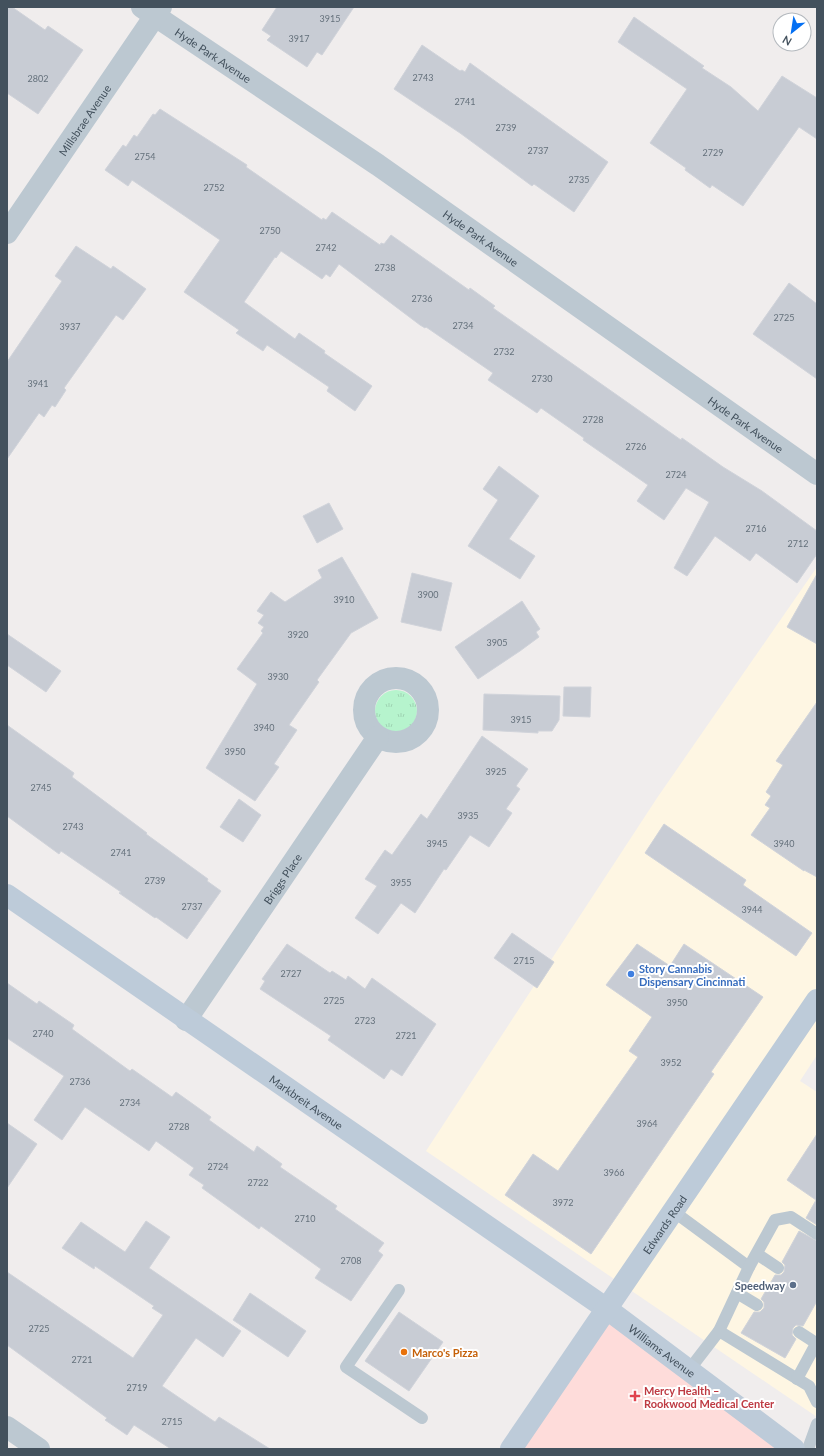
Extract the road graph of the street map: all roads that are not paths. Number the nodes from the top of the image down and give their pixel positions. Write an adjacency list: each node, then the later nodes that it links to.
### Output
1 (152, 10): 2 (street, Millsbrae Avenue); 3 (street, Hyde Park Avenue)
2 (7, 233)
3 (817, 474)
4 (378, 737): 7 (street, Briggs Place)
5 (7, 895): 7 (main road, Markbreit Avenue)
6 (817, 1000): 8 (main road, Edwards Road)
7 (186, 1020): 16 (main road, Markbreit Avenue)
8 (673, 1211): 11 (lane); 16 (main road, Edwards Road)
9 (817, 1234): 10 (lane)
10 (757, 1254): 11 (lane); 12 (lane)
11 (749, 1267): 14 (lane)
12 (778, 1268)
13 (399, 1290): 23 (lane)
14 (737, 1293): 15 (lane); 17 (lane)
15 (757, 1305)
16 (607, 1309): 20 (main road, Williams Avenue); 27 (main road, Edwards Road)
17 (719, 1331): 20 (lane); 21 (lane)
18 (799, 1332): 19 (lane)
19 (817, 1343): 21 (lane)
20 (689, 1370): 28 (main road, Williams Avenue)
21 (798, 1379): 22 (lane)
22 (817, 1402)
23 (422, 1418)
24 (817, 1424): 29 (lane)
25 (7, 1427): 26 (street)
26 (39, 1449)
27 (512, 1449)
28 (794, 1449)
29 (808, 1449)

